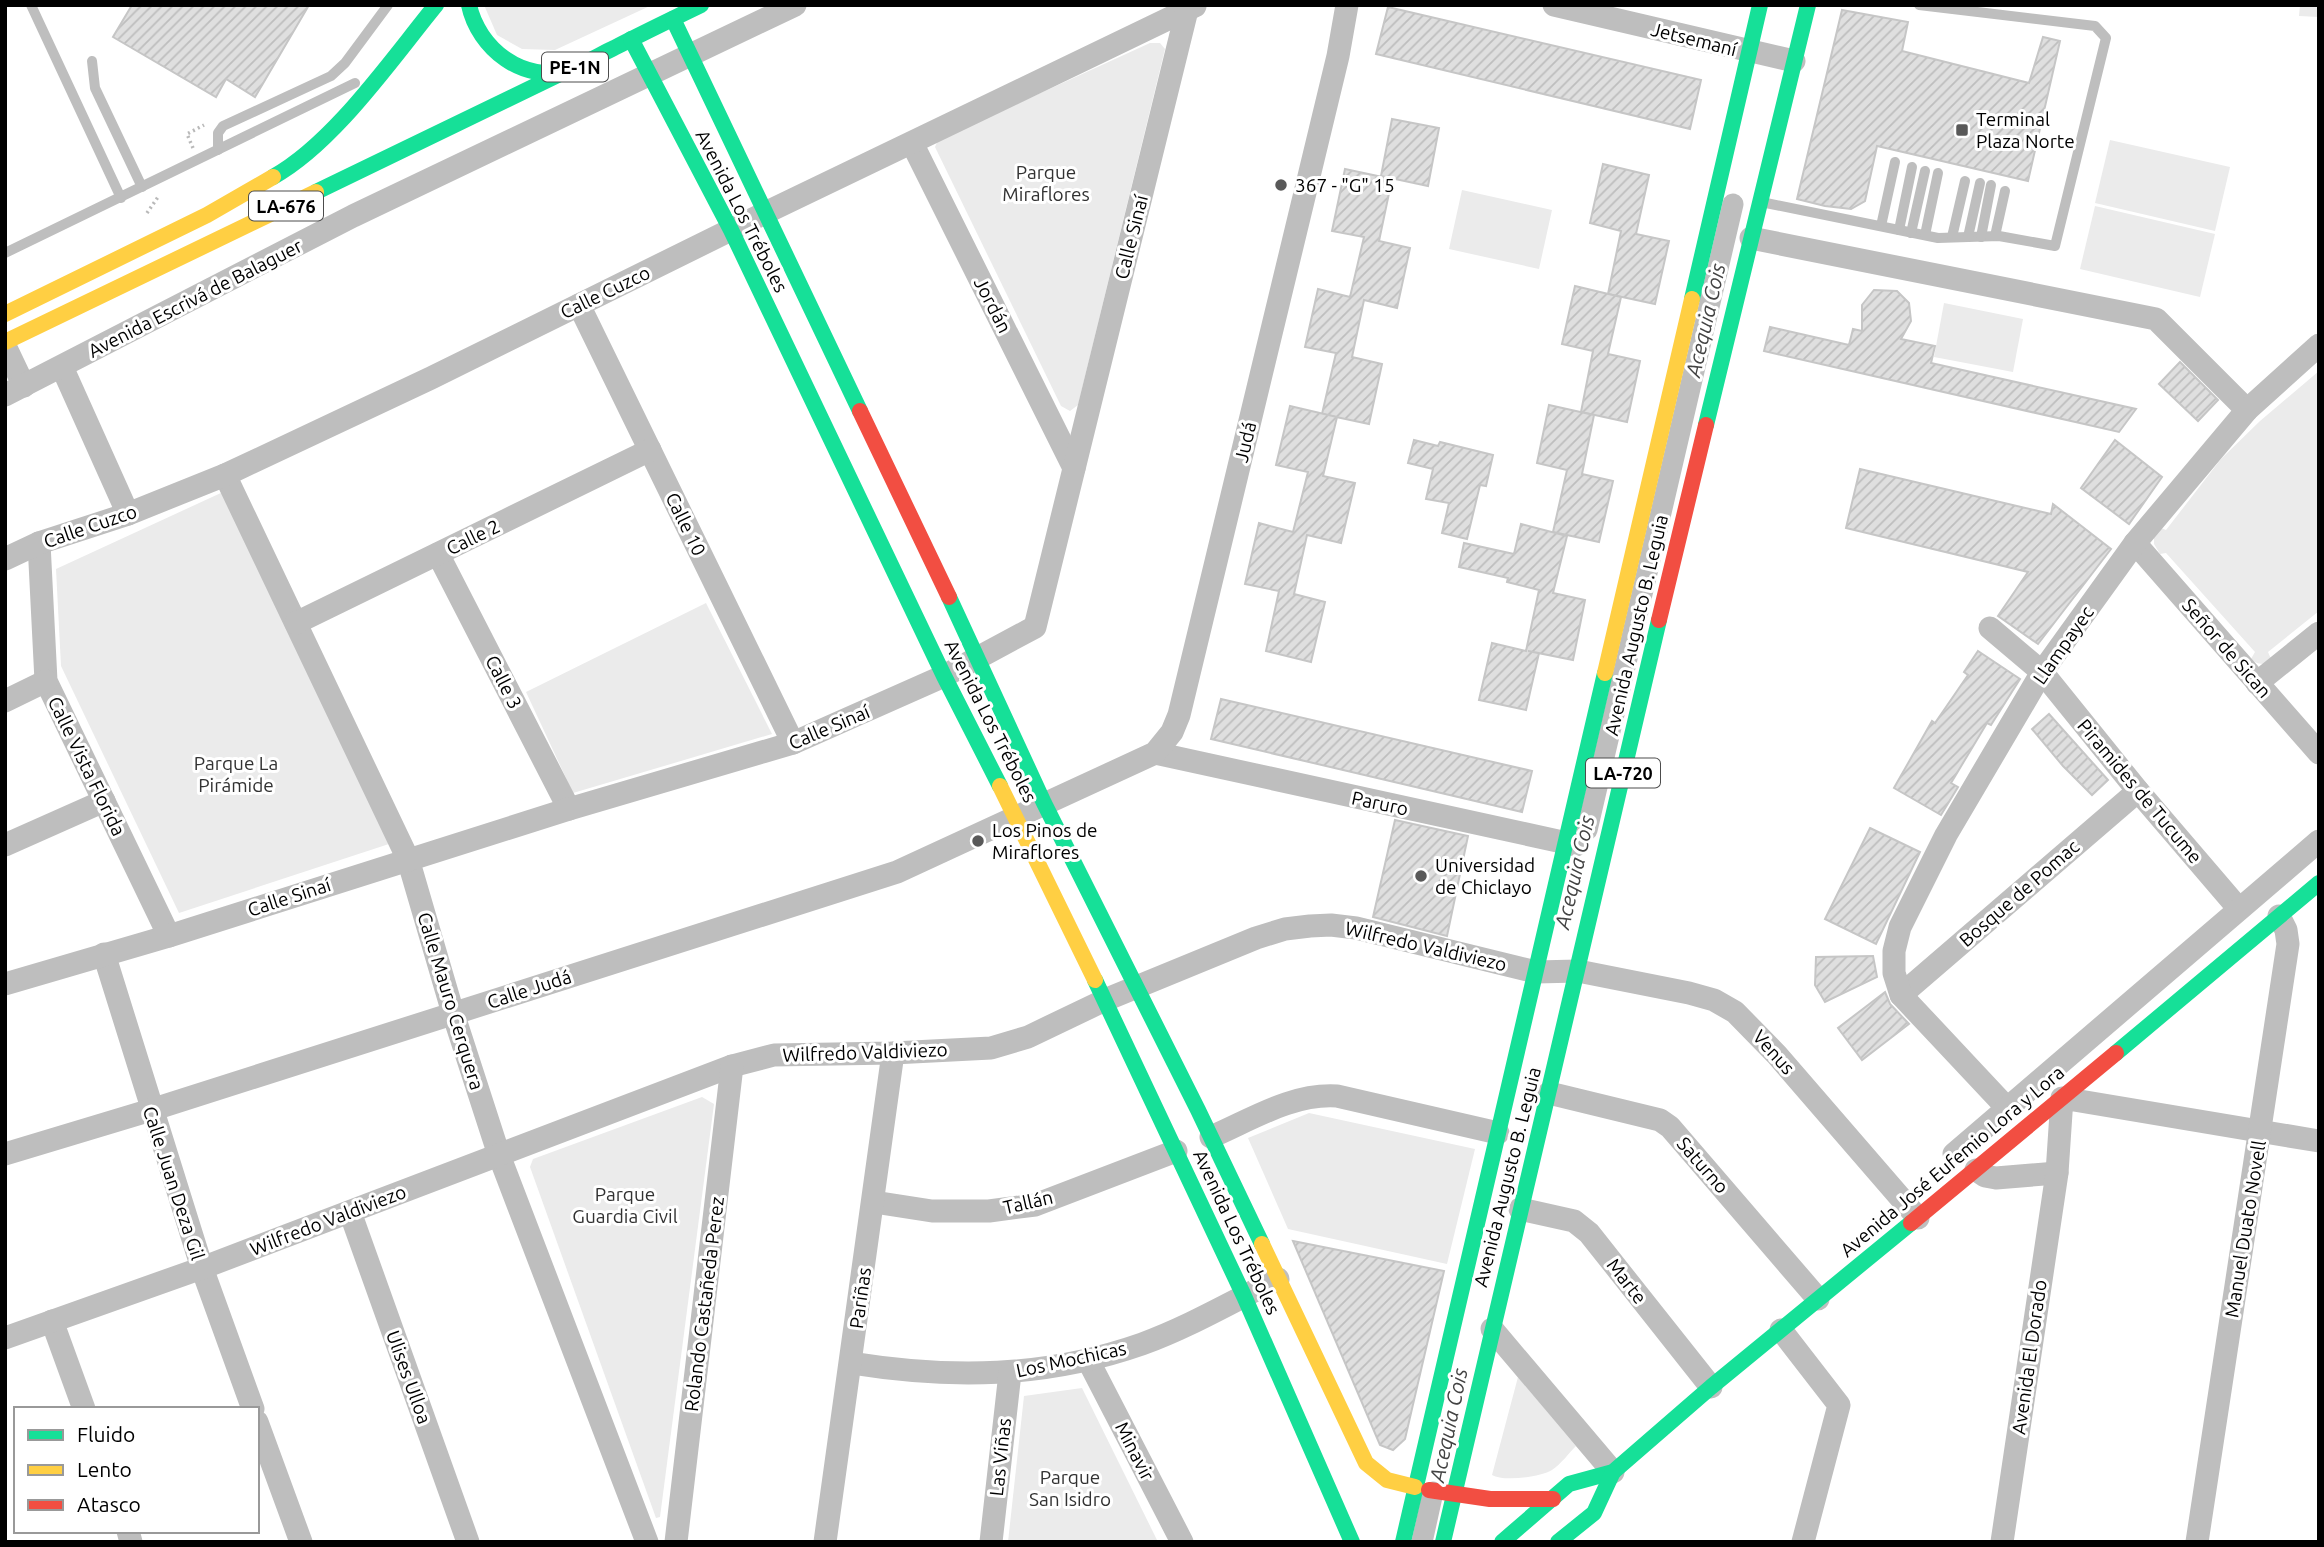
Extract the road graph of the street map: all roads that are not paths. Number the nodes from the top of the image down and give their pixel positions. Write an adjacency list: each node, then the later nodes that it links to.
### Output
1 (31, 5): 33 (lane)
2 (388, 5): 22 (lane)
3 (436, 5): 19 (main road, LA-676)
4 (469, 5): 20 (main road, PE-1N)
5 (701, 5): 13 (main road, PE-1N)
6 (795, 5): 16 (street, Avenida Escrivá de Balaguer)
7 (1348, 5): 72 (street, Judá)
8 (1554, 5): 15 (street, Jetsemaní)
9 (1760, 5): 15 (main road, Avenida Augusto B. Leguia / LA-720)
10 (1808, 5): 18 (main road, Avenida Augusto B. Leguia / LA-720)
11 (1919, 5): 41 (lane)
12 (1192, 8): 24 (street, Calle Cuzco); 55 (street, Calle Sinaí)
13 (673, 19): 14 (main road, PE-1N); 16 (main road, Avenida Los Tréboles)
14 (631, 39): 20 (main road, PE-1N); 21 (main road, Avenida Los Tréboles)
15 (1748, 52): 18 (street, Jetsemaní); 80 (main road, Avenida Augusto B. Leguia / LA-720)
16 (689, 56): 21 (street, Avenida Escrivá de Balaguer); 35 (main road, Avenida Los Tréboles)
17 (92, 61): 31 (lane)
18 (1794, 61): 34 (main road, Avenida Augusto B. Leguia / LA-720)
19 (383, 70): 23 (lane); 48 (main road, LA-676)
20 (568, 70): 49 (main road, LA-676)
21 (649, 75): 37 (main road, Avenida Los Tréboles); 51 (street, Avenida Escrivá de Balaguer)
22 (331, 76): 23 (lane); 25 (lane)
23 (338, 91): 25 (lane)
24 (912, 143): 35 (street, Calle Cuzco); 55 (street, Jordán)
25 (218, 150): 31 (lane)
26 (1895, 162): 36 (lane)
27 (1912, 167): 38 (lane)
28 (1925, 170): 39 (lane)
29 (1938, 173): 40 (lane)
30 (1965, 181): 42 (lane)
31 (142, 187): 33 (lane)
32 (2005, 191): 41 (lane)
33 (121, 198): 46 (lane)
34 (1754, 201): 36 (lane); 45 (main road, Avenida Augusto B. Leguia / LA-720)
35 (767, 212): 37 (street, Calle Cuzco); 65 (main road, Avenida Los Tréboles)
36 (1881, 226): 38 (lane)
37 (731, 230): 47 (street, Calle Cuzco); 67 (main road, Avenida Los Tréboles)
38 (1899, 230): 39 (lane)
39 (1911, 233): 40 (lane)
40 (1925, 235): 42 (lane)
41 (1995, 236): 44 (lane)
42 (1952, 237): 43 (lane)
43 (1968, 237): 44 (lane); 44 (lane)
44 (1981, 237)
45 (1751, 238): 53 (street); 82 (main road, Avenida Augusto B. Leguia / LA-720)
46 (5, 253)
47 (579, 305): 54 (street, Calle 10); 56 (street, Calle Cuzco)
48 (5, 314)
49 (5, 344): 52 (street)
50 (2319, 345): 53 (street, Llampayec)
51 (62, 367): 52 (street, Avenida Escrivá de Balaguer); 57 (street)
52 (15, 390)
53 (2247, 410): 59 (street, Llampayec)
54 (650, 450): 60 (street, Calle 2); 71 (street, Calle 10)
55 (1074, 468): 65 (street, Calle Sinaí)
56 (225, 475): 57 (street, Calle Cuzco); 62 (street, Calle Mauro Cerquera)
57 (128, 514): 58 (street, Calle Cuzco)
58 (38, 543): 61 (street, Calle Cuzco); 68 (street, Calle Vista Florida)
59 (2135, 543): 66 (street, Llampayec); 69 (street, Señor de Sican)
60 (438, 554): 62 (street, Calle 2); 77 (street, Calle 3)
61 (5, 559)
62 (296, 623): 83 (street, Calle Mauro Cerquera)
63 (1990, 628): 66 (street, Piramides de Tucume)
64 (2319, 633): 69 (street)
65 (977, 657): 67 (street, Calle Sinaí); 76 (main road, Avenida Los Tréboles)
66 (2042, 672): 74 (street, Piramides de Tucume); 93 (street, Llampayec)
67 (944, 676): 71 (street, Calle Sinaí); 78 (main road, Avenida Los Tréboles)
68 (46, 681): 70 (street); 75 (street, Calle Vista Florida)
69 (2257, 683): 73 (street, Señor de Sican)
70 (5, 701)
71 (793, 743): 77 (street, Calle Sinaí)
72 (1155, 753): 76 (street); 80 (street, Paruro)
73 (2319, 753)
74 (2138, 791): 85 (street, Piramides de Tucume); 93 (street, Bosque de Pomac)
75 (104, 801): 81 (street); 87 (street, Calle Vista Florida)
76 (1044, 803): 78 (street, Calle Judá); 92 (main road, Avenida Los Tréboles)
77 (569, 809): 83 (street, Calle Sinaí)
78 (1016, 817): 94 (main road, Avenida Los Tréboles); 95 (street, Calle Judá)
79 (2319, 841): 85 (street)
80 (1567, 842): 82 (street, Paruro); 90 (main road, Avenida Augusto B. Leguia / LA-720)
81 (5, 845)
82 (1603, 851): 89 (main road, Avenida Augusto B. Leguia / LA-720)
83 (408, 859): 87 (street, Calle Sinaí); 95 (street, Calle Mauro Cerquera)
84 (2319, 883): 86 (main road, Avenida José Eufemio Lora y Lora)
85 (2239, 909): 100 (street)
86 (2279, 916): 99 (main road, Avenida José Eufemio Lora y Lora); 102 (street, Manuel Duato Novell)
87 (169, 936): 88 (street, Calle Sinaí)
88 (104, 954): 91 (street, Calle Sinaí); 101 (street, Calle Juan Deza Gil)
89 (1577, 971): 90 (street, Wilfredo Valdiviezo); 98 (main road, Avenida Augusto B. Leguia / LA-720); 115 (street, Venus)
90 (1537, 972): 92 (street, Wilfredo Valdiviezo); 103 (main road, Avenida Augusto B. Leguia / LA-720)
91 (5, 984)
92 (1137, 986): 94 (street, Wilfredo Valdiviezo); 104 (main road, Avenida Los Tréboles)
93 (1901, 995): 100 (street)
94 (1105, 1000): 96 (street, Wilfredo Valdiviezo); 106 (main road, Avenida Los Tréboles)
95 (453, 1013): 101 (street, Calle Judá); 109 (street, Calle Mauro Cerquera)
96 (893, 1054): 97 (street, Wilfredo Valdiviezo); 112 (street, Pariñas)
97 (732, 1066): 109 (street, Wilfredo Valdiviezo); 139 (street, Rolando Castañeda Perez)
98 (1549, 1093): 113 (main road, Avenida Augusto B. Leguia / LA-720); 119 (street, Saturno)
99 (2062, 1098): 102 (street); 110 (main road, Avenida José Eufemio Lora y Lora); 111 (street, Avenida El Dorado)
100 (2007, 1108): 108 (street)
101 (151, 1110): 107 (street, Calle Judá); 116 (street, Calle Juan Deza Gil)
102 (2260, 1132): 105 (street); 150 (street, Manuel Duato Novell)
103 (1498, 1133): 104 (street); 132 (main road, Avenida Augusto B. Leguia / LA-720)
104 (1211, 1137): 117 (main road, Avenida Los Tréboles)
105 (2319, 1141)
106 (1176, 1151): 112 (street, Tallán); 118 (main road, Avenida Los Tréboles)
107 (5, 1154)
108 (1954, 1154)
109 (499, 1155): 114 (street, Wilfredo Valdiviezo); 138 (street, Calle Mauro Cerquera)
110 (1976, 1170): 111 (street); 115 (main road, Avenida José Eufemio Lora y Lora)
111 (2057, 1173): 149 (street, Avenida El Dorado)
112 (874, 1202): 125 (street, Pariñas)
113 (1520, 1209): 121 (main road, Avenida Augusto B. Leguia / LA-720); 127 (street, Marte)
114 (350, 1212): 116 (street, Wilfredo Valdiviezo); 137 (street, Ulises Ulloa)
115 (1918, 1218): 119 (main road, Avenida José Eufemio Lora y Lora)
116 (202, 1268): 120 (street, Wilfredo Valdiviezo); 129 (street, Calle Juan Deza Gil)
117 (1278, 1279): 118 (street, Los Mochicas); 132 (main road, Avenida Los Tréboles)
118 (1244, 1296): 124 (street, Los Mochicas); 143 (main road, Avenida Los Tréboles)
119 (1818, 1299): 122 (main road, Avenida José Eufemio Lora y Lora)
120 (52, 1321): 123 (street, Wilfredo Valdiviezo); 128 (street)
121 (1492, 1329): 131 (street); 133 (main road, Avenida Augusto B. Leguia / LA-720)
122 (1781, 1330): 127 (main road, Avenida José Eufemio Lora y Lora); 135 (street)
123 (5, 1338)
124 (1088, 1360): 126 (street, Los Mochicas); 142 (street, Minavir)
125 (851, 1363): 126 (street, Los Mochicas); 140 (street, Pariñas)
126 (1010, 1373): 141 (street, Las Viñas)
127 (1711, 1387): 131 (main road, Avenida José Eufemio Lora y Lora)
128 (83, 1407)
129 (252, 1407)
130 (259, 1427): 136 (street)
131 (1613, 1472): 134 (main road, Avenida José Eufemio Lora y Lora); 147 (main road, Avenida José Eufemio Lora y Lora)
132 (1416, 1487): 133 (main road, Avenida Los Tréboles); 144 (main road, Avenida Augusto B. Leguia / LA-720)
133 (1451, 1495): 134 (main road, Avenida Los Tréboles); 145 (main road, Avenida Augusto B. Leguia / LA-720)
134 (1553, 1499): 146 (main road, Avenida José Eufemio Lora y Lora)
135 (1806, 1532): 148 (street)
136 (301, 1542)
137 (468, 1542)
138 (647, 1542)
139 (676, 1542)
140 (825, 1542)
141 (991, 1542)
142 (1182, 1542)
143 (1352, 1542)
144 (1403, 1542)
145 (1443, 1542)
146 (1502, 1542)
147 (1558, 1542)
148 (1791, 1542)
149 (2002, 1542)
150 (2197, 1542)

